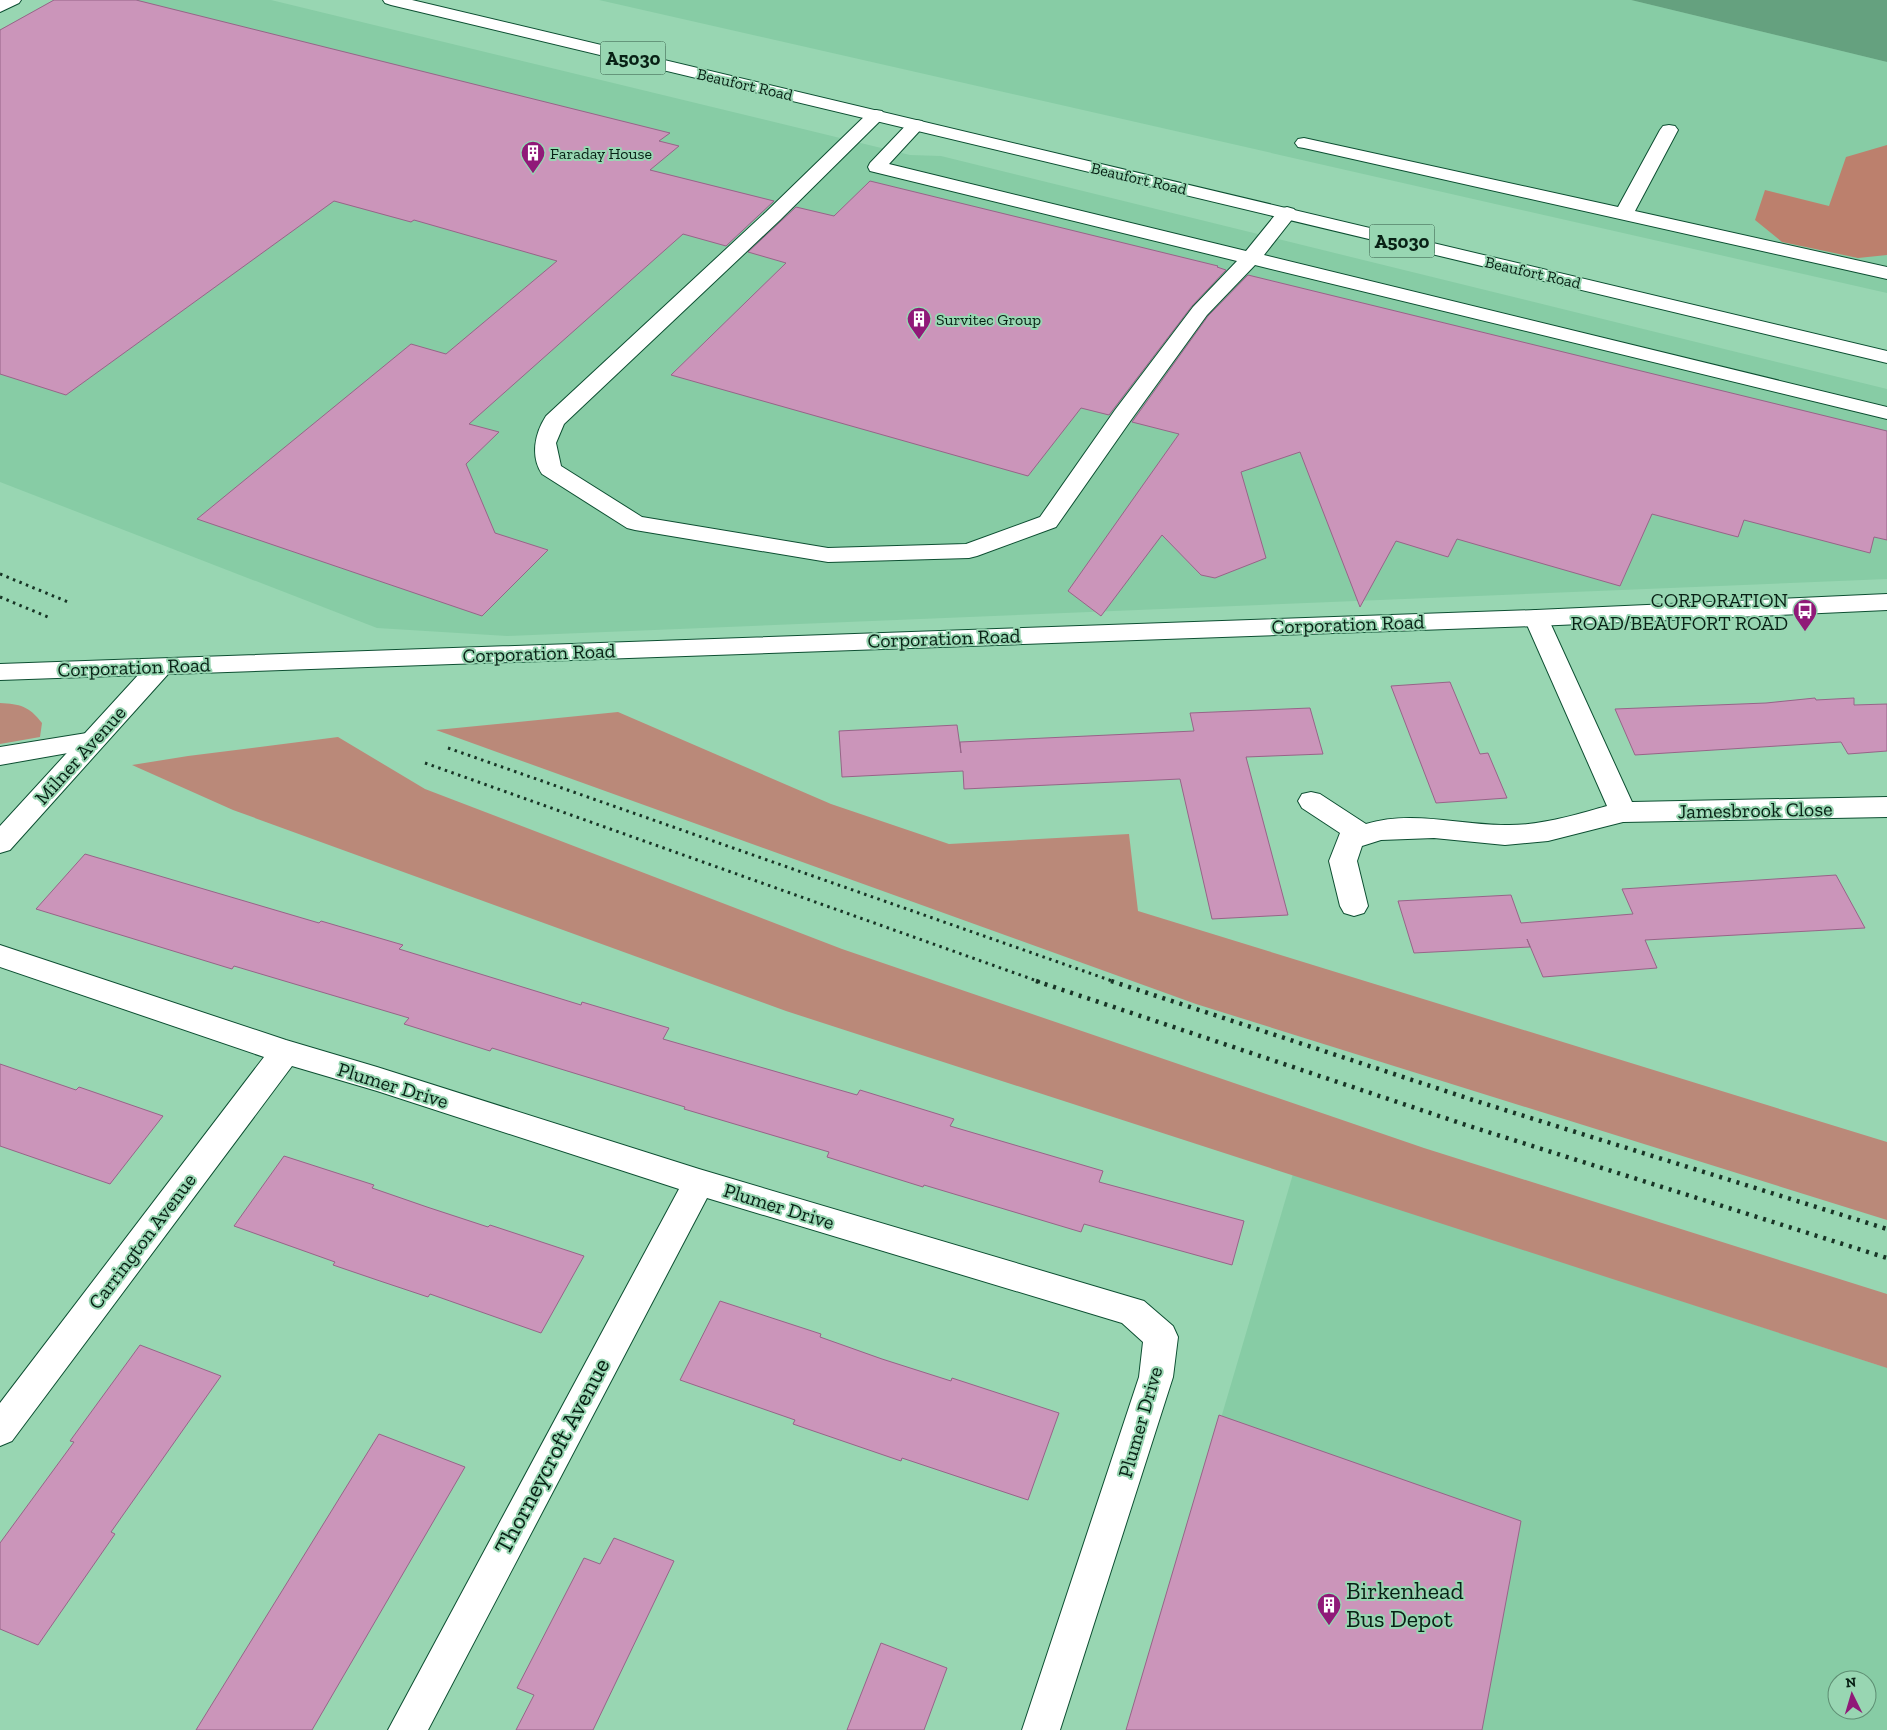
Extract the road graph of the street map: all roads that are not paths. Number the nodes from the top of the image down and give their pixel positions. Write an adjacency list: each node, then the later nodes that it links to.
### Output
1 (13, 0): 3 (street)
2 (391, 0): 4 (street, Beaufort Road / A5030)
3 (0, 7)
4 (876, 116): 5 (street, Beaufort Road / A5030); 10 (street)
5 (916, 125): 8 (street, Beaufort Road / A5030); 10 (street)
6 (1669, 130): 9 (street)
7 (1304, 143): 9 (street)
8 (1286, 213): 10 (street); 12 (street, Beaufort Road / A5030)
9 (1624, 214): 11 (street)
10 (1251, 258): 13 (street)
11 (1887, 273)
12 (1887, 357)
13 (1887, 413)
14 (1887, 602): 15 (street, Corporation Road)
15 (1536, 618): 16 (street, Corporation Road); 22 (street)
16 (160, 667): 17 (street, Corporation Road); 18 (street, Milner Avenue)
17 (0, 672)
18 (93, 741): 19 (street); 24 (street, Milner Avenue)
19 (0, 756)
20 (1311, 801): 23 (street)
21 (1887, 807): 22 (street, Jamesbrook Close)
22 (1623, 812): 23 (street, Jamesbrook Close)
23 (1364, 836): 25 (street, Jamesbrook Close)
24 (0, 843)
25 (1354, 906)
26 (0, 956): 27 (street, Plumer Drive)
27 (285, 1052): 28 (street, Plumer Drive); 29 (street, Carrington Avenue)
28 (699, 1182): 30 (street, Thorneycroft Avenue); 31 (street, Plumer Drive)
29 (0, 1430)
30 (407, 1730)
31 (1042, 1730)

